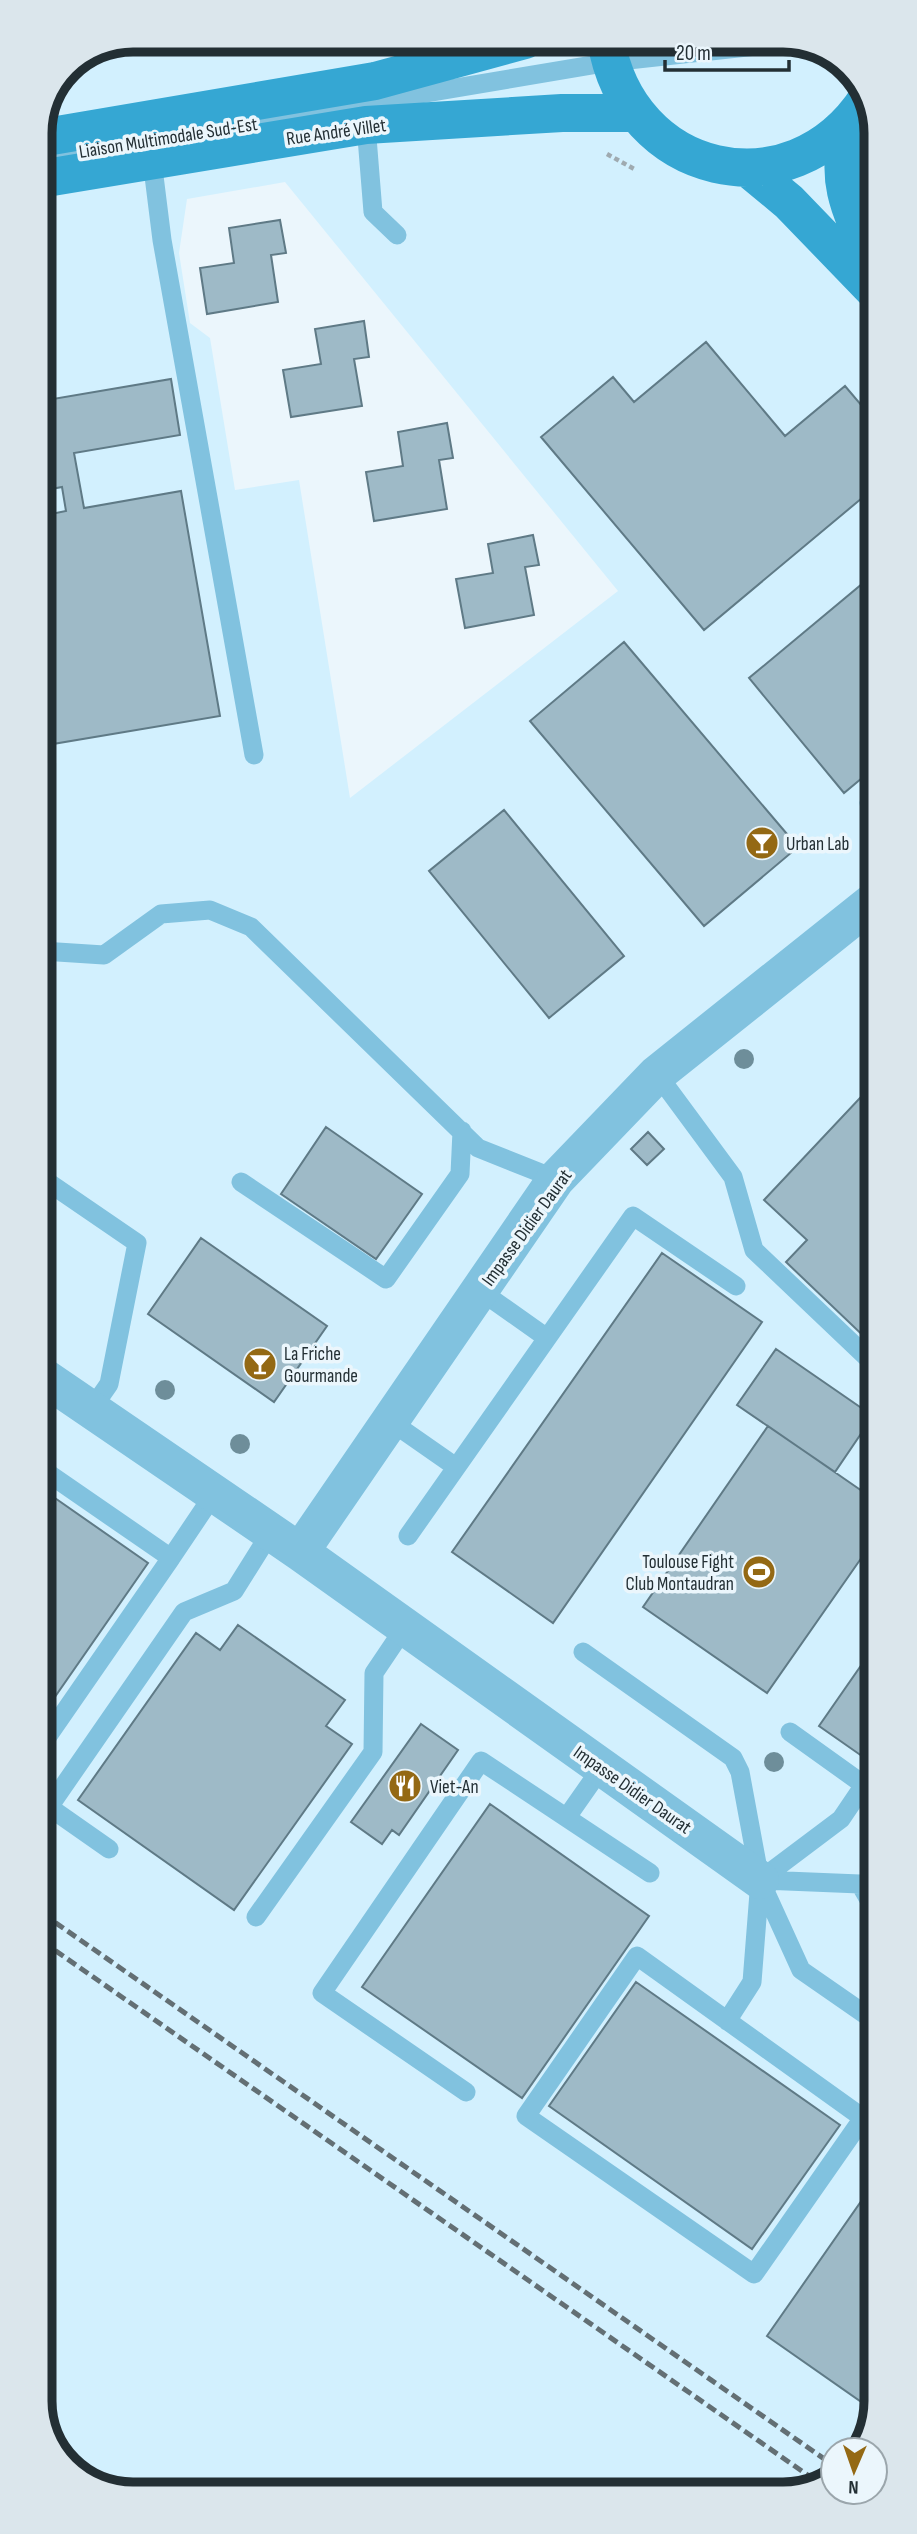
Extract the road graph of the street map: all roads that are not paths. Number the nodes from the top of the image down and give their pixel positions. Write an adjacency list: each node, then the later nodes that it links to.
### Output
1 (479, 53): 7 (main road)
2 (599, 53): 8 (lane, Liaison Multimodale Sud-Est)
3 (609, 53): 5 (main road)
4 (859, 111): 10 (main road); 13 (main road)
5 (634, 113): 6 (main road, Rue André Villet); 10 (main road)
6 (366, 125): 9 (main road, Rue André Villet); 12 (lane)
7 (53, 136)
8 (53, 156)
9 (152, 159): 11 (main road, Rue André Villet); 15 (lane)
10 (748, 168): 14 (main road)
11 (53, 177)
12 (397, 235)
13 (864, 236)
14 (864, 280)
15 (254, 755)
16 (864, 909): 18 (street, Impasse Didier Daurat)
17 (53, 952): 19 (lane)
18 (657, 1074): 20 (street, Impasse Didier Daurat); 26 (lane)
19 (462, 1131): 20 (lane); 21 (lane)
20 (556, 1179): 24 (street, Impasse Didier Daurat)
21 (241, 1182)
22 (53, 1185): 28 (lane)
23 (736, 1286): 25 (lane)
24 (480, 1290): 25 (lane); 29 (street, Impasse Didier Daurat)
25 (547, 1338): 30 (lane)
26 (864, 1355)
27 (52, 1383): 28 (street, Impasse Didier Daurat)
28 (92, 1410): 32 (street, Impasse Didier Daurat)
29 (390, 1420): 30 (lane); 34 (street, Impasse Didier Daurat)
30 (456, 1468): 33 (lane)
31 (52, 1476): 35 (lane)
32 (214, 1494): 34 (street, Impasse Didier Daurat); 35 (lane)
33 (408, 1536)
34 (285, 1542): 36 (street, Impasse Didier Daurat); 41 (lane)
35 (171, 1558): 38 (lane)
36 (405, 1627): 40 (street, Impasse Didier Daurat); 48 (lane)
37 (583, 1652): 46 (lane)
38 (52, 1730)
39 (790, 1732): 46 (lane)
40 (602, 1767): 43 (lane); 46 (street, Impasse Didier Daurat)
41 (52, 1802)
42 (52, 1809): 44 (lane)
43 (567, 1817): 45 (lane); 51 (lane)
44 (109, 1849)
45 (650, 1873)
46 (760, 1880): 47 (lane); 49 (lane); 50 (lane)
47 (864, 1892)
48 (256, 1917)
49 (864, 2014)
50 (727, 2021): 50 (lane)
51 (466, 2092)

